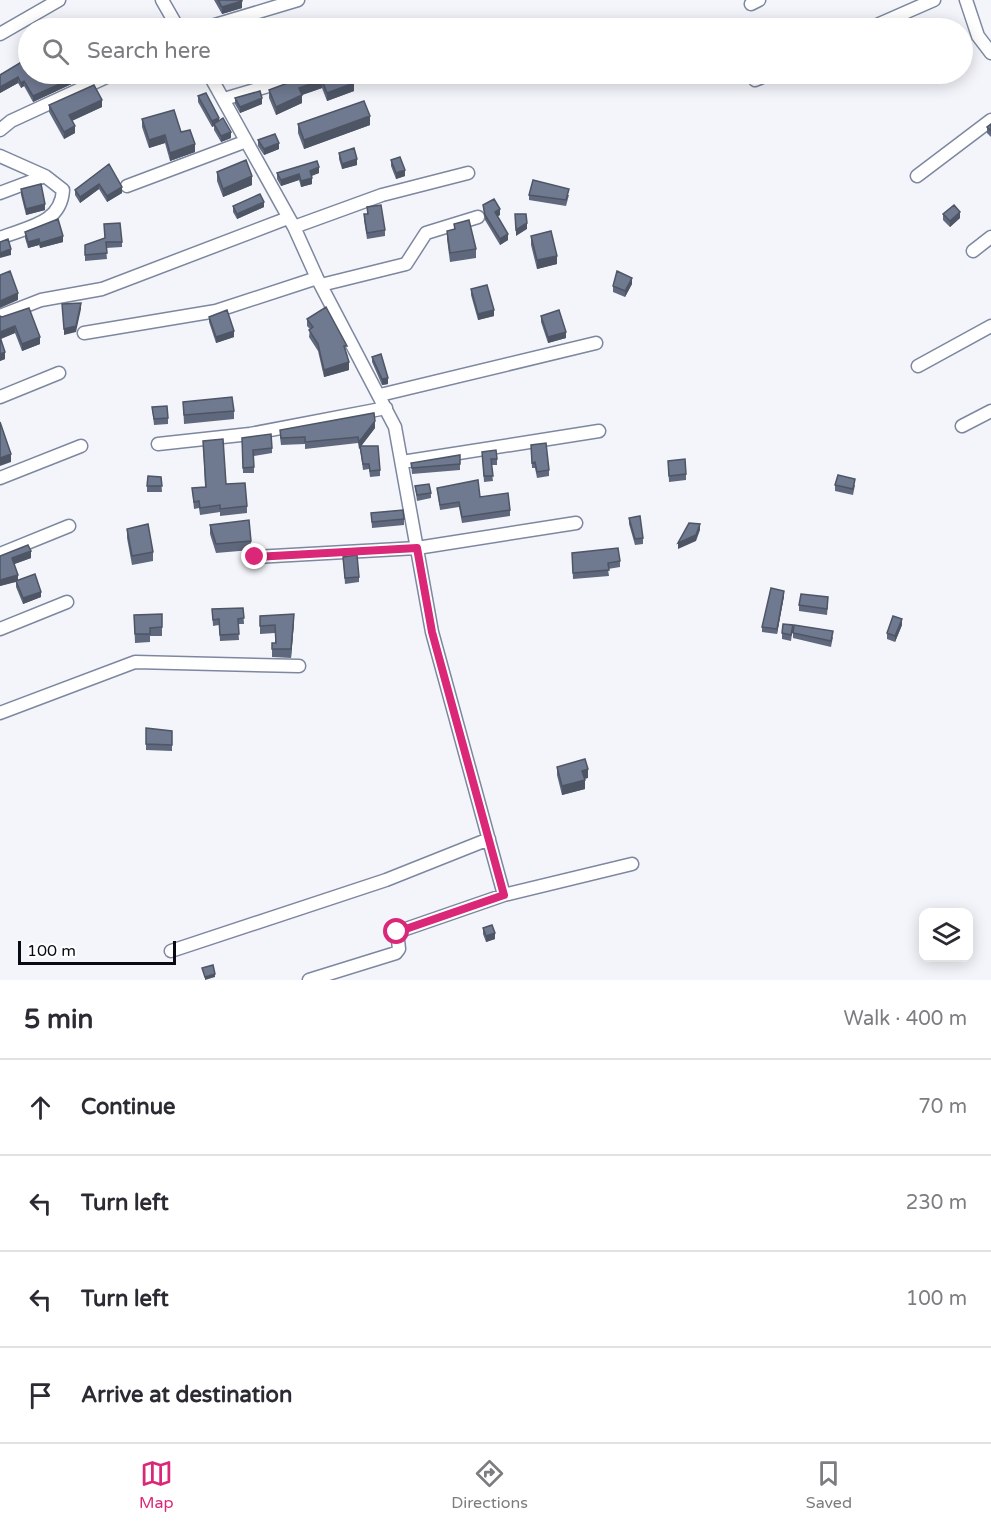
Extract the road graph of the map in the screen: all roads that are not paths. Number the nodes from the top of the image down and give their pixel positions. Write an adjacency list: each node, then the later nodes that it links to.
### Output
1 (59, 0): 6 (street)
2 (162, 0): 7 (street)
3 (298, 0): 8 (street)
4 (934, 0): 9 (street)
5 (966, 0): 10 (street)
6 (28, 18)
7 (172, 18)
8 (238, 18)
9 (893, 18)
10 (972, 18)
11 (973, 21): 14 (street)
12 (18, 24): 13 (street)
13 (0, 34)
14 (991, 53)
15 (91, 84): 20 (street)
16 (215, 84): 18 (street)
17 (275, 84): 18 (street)
18 (224, 99): 21 (street)
19 (991, 120): 25 (street)
20 (0, 130)
21 (244, 141): 26 (street); 29 (street)
22 (0, 156): 24 (street)
23 (468, 173): 29 (street)
24 (45, 176): 27 (street); 31 (street)
25 (917, 176)
26 (127, 186)
27 (0, 194)
28 (478, 217): 33 (street)
29 (291, 222): 33 (street); 34 (street)
30 (991, 237): 32 (street)
31 (0, 238)
32 (973, 251)
33 (319, 282): 36 (street); 40 (street)
34 (0, 316)
35 (991, 326): 38 (street)
36 (84, 333)
37 (596, 343): 40 (street)
38 (918, 366)
39 (59, 373): 41 (street)
40 (380, 395): 42 (street)
41 (0, 397)
42 (386, 408): 46 (street); 48 (street)
43 (991, 411): 44 (street)
44 (962, 426)
45 (599, 431): 48 (street)
46 (158, 444)
47 (81, 446): 49 (street)
48 (402, 462): 52 (street)
49 (0, 478)
50 (576, 523): 52 (street)
51 (69, 526): 53 (street)
52 (417, 548): 54 (street); 59 (street)
53 (0, 554)
54 (255, 557)
55 (67, 602): 56 (street)
56 (0, 628)
57 (299, 666): 58 (street)
58 (0, 713)
59 (489, 839): 61 (street); 62 (street)
60 (632, 864): 61 (street)
61 (504, 895): 63 (street)
62 (171, 951)
63 (309, 980)

